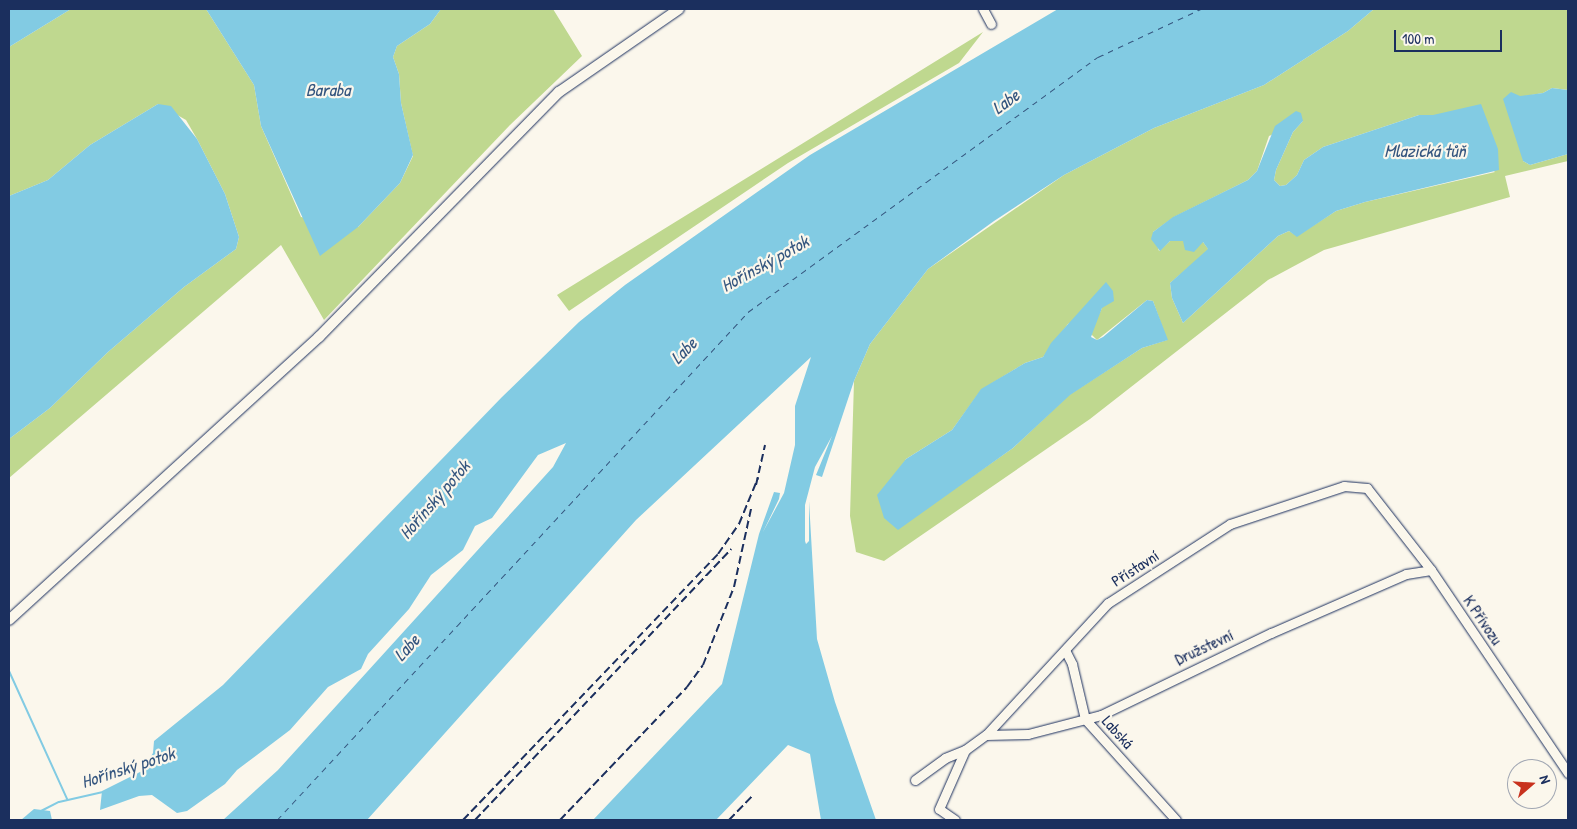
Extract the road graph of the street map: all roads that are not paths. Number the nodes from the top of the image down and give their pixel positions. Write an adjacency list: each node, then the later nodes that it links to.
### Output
1 (679, 9): 6 (street)
2 (983, 9): 3 (street)
3 (991, 24)
4 (1367, 488): 5 (street, K Přívozu); 7 (street, Přístavní)
5 (1431, 570): 8 (street, Družstevní); 11 (street, K Přívozu)
6 (9, 620)
7 (1065, 650): 8 (street, Labská); 9 (street, Přístavní)
8 (1085, 719): 9 (street, Družstevní); 14 (street, Labská)
9 (986, 734): 10 (street, Přístavní)
10 (965, 750): 12 (street, Přístavní); 13 (street, Přístavní)
11 (1568, 773)
12 (915, 780)
13 (955, 820)
14 (1176, 820)

